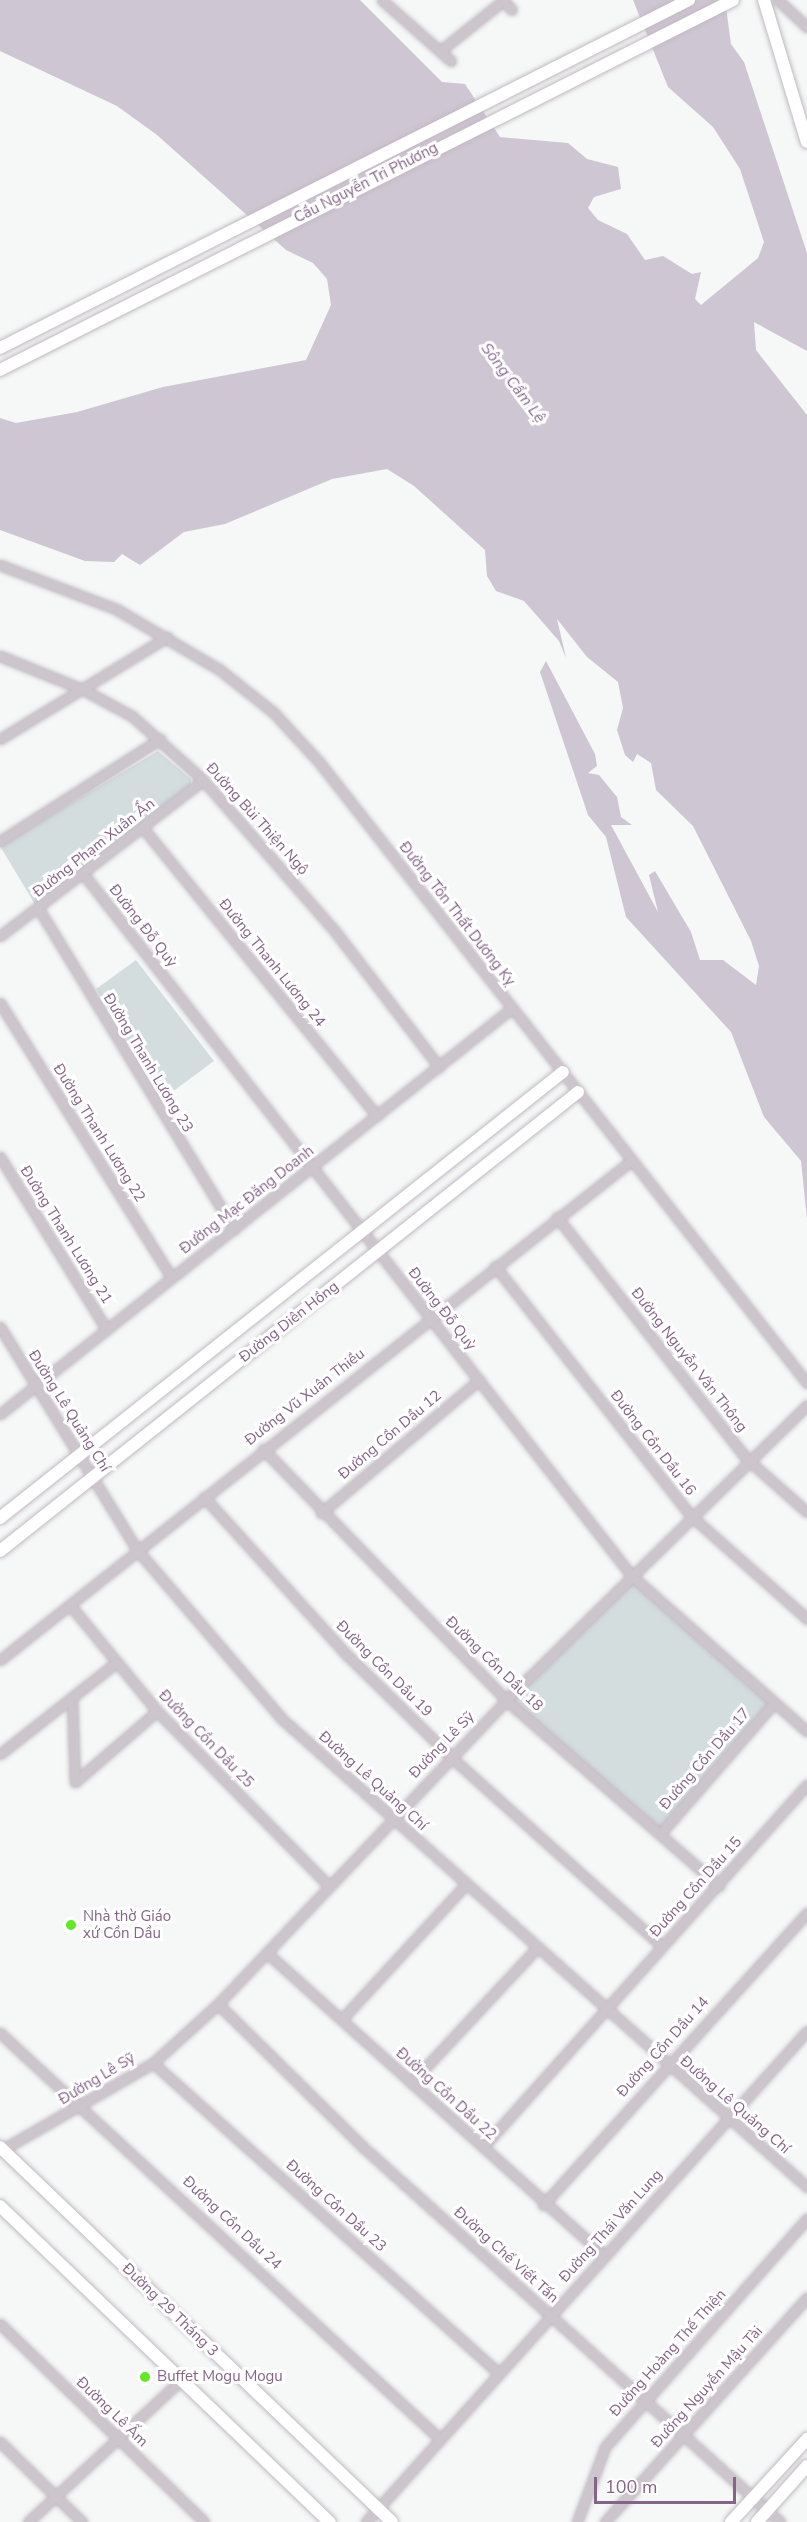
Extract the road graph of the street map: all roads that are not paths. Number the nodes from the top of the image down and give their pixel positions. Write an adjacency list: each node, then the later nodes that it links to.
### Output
1 (382, 0): 8 (street)
2 (503, 0): 6 (street); 8 (street)
3 (689, 0): 11 (street, Cầu Nguyễn Tri Phương)
4 (733, 0): 12 (street, Cầu Nguyễn Tri Phương)
5 (771, 1): 7 (street); 10 (street)
6 (512, 10)
7 (807, 27)
8 (440, 51): 9 (street)
9 (451, 61)
10 (807, 142)
11 (0, 348)
12 (0, 370)
13 (0, 565): 14 (street, Đường Tôn Thất Dương Kỵ)
14 (167, 637): 16 (street); 26 (street, Đường Tôn Thất Dương Kỵ)
15 (0, 656): 16 (street, Đường Bùi Thiện Ngộ)
16 (82, 689): 17 (street); 18 (street, Đường Bùi Thiện Ngộ)
17 (0, 739)
18 (160, 739): 19 (street, Đường Bùi Thiện Ngộ); 21 (street)
19 (203, 780): 20 (street, Đường Phạm Xuân Ẩn); 27 (street, Đường Bùi Thiện Ngộ)
20 (143, 828): 22 (street, Đường Phạm Xuân Ẩn); 30 (street, Đường Thanh Lương 24)
21 (0, 840)
22 (85, 876): 23 (street, Đường Phạm Xuân Ẩn); 33 (street, Đường Đỗ Quỳ)
23 (39, 910): 24 (street, Đường Phạm Xuân Ẩn); 35 (street, Đường Thanh Lương 23)
24 (0, 936)
25 (0, 1004): 39 (street, Đường Thanh Lương 22)
26 (512, 1008): 27 (street, Đường Mạc Đăng Doanh); 28 (street, Đường Tôn Thất Dương Kỵ)
27 (439, 1067): 30 (street, Đường Mạc Đăng Doanh)
28 (563, 1072): 29 (street, Đường Tôn Thất Dương Kỵ); 36 (street, Đường Diên Hồng)
29 (578, 1092): 32 (street, Đường Tôn Thất Dương Kỵ); 37 (street, Đường Diên Hồng)
30 (377, 1116): 33 (street, Đường Mạc Đăng Doanh)
31 (0, 1157): 42 (street, Đường Thanh Lương 21)
32 (632, 1160): 34 (street, Đường Vũ Xuân Thiều); 44 (street, Đường Tôn Thất Dương Kỵ)
33 (311, 1168): 35 (street, Đường Mạc Đăng Doanh); 36 (street, Đường Đỗ Quỳ)
34 (557, 1218): 38 (street, Đường Vũ Xuân Thiều); 50 (street, Đường Nguyễn Văn Thông)
35 (234, 1229): 39 (street, Đường Mạc Đăng Doanh)
36 (363, 1231): 37 (street, Đường Đỗ Quỳ); 49 (street, Đường Diên Hồng)
37 (378, 1251): 40 (street, Đường Đỗ Quỳ); 51 (street, Đường Diên Hồng)
38 (495, 1266): 40 (street, Đường Vũ Xuân Thiều); 55 (street, Đường Cồn Dầu 16)
39 (172, 1278): 42 (street, Đường Mạc Đăng Doanh)
40 (430, 1318): 43 (street, Đường Đỗ Quỳ); 48 (street, Đường Vũ Xuân Thiều)
41 (0, 1327): 45 (street, Đường Lê Quảng Chí)
42 (107, 1330): 45 (street, Đường Mạc Đăng Doanh)
43 (479, 1380): 54 (street, Đường Cồn Dầu 12); 59 (street, Đường Đỗ Quỳ)
44 (807, 1383)
45 (34, 1385): 47 (street, Đường Mạc Đăng Doanh); 49 (street, Đường Lê Quảng Chí)
46 (807, 1405): 50 (street, Đường Lê Sỹ)
47 (0, 1414)
48 (263, 1449): 52 (street, Đường Vũ Xuân Thiều); 54 (street, Đường Cồn Dầu 18)
49 (77, 1457): 51 (street, Đường Lê Quảng Chí); 56 (street, Đường Diên Hồng)
50 (747, 1459): 53 (street, Đường Nguyễn Văn Thông); 55 (street, Đường Lê Sỹ)
51 (92, 1478): 57 (street, Đường Diên Hồng); 58 (street, Đường Lê Quảng Chí)
52 (204, 1497): 58 (street, Đường Vũ Xuân Thiều); 70 (street, Đường Cồn Dầu 19)
53 (807, 1512)
54 (321, 1513): 65 (street, Đường Cồn Dầu 18)
55 (690, 1515): 59 (street, Đường Lê Sỹ); 61 (street, Đường Cồn Dầu 16)
56 (0, 1518)
57 (0, 1551)
58 (138, 1551): 60 (street, Đường Vũ Xuân Thiều); 72 (street, Đường Lê Quảng Chí)
59 (631, 1575): 65 (street, Đường Lê Sỹ); 66 (street, Đường Đỗ Quỳ)
60 (70, 1605): 62 (street, Đường Vũ Xuân Thiều); 63 (street, Đường Cồn Dầu 25)
61 (807, 1619)
62 (0, 1660)
63 (117, 1662): 64 (street); 67 (street, Đường Cồn Dầu 25)
64 (72, 1698): 67 (street); 69 (street)
65 (506, 1700): 70 (street, Đường Lê Sỹ); 73 (street, Đường Cồn Dầu 18)
66 (773, 1704): 68 (street, Đường Đỗ Quỳ); 73 (street, Đường Cồn Dầu 17)
67 (157, 1711): 75 (street, Đường Cồn Dầu 25)
68 (807, 1731)
69 (0, 1754)
70 (451, 1757): 72 (street, Đường Lê Sỹ); 78 (street, Đường Cồn Dầu 19)
71 (807, 1785): 76 (street, Đường Cồn Dầu 15)
72 (392, 1818): 74 (street, Đường Lê Quảng Chí); 75 (street, Đường Lê Sỹ)
73 (660, 1834): 76 (street, Đường Cồn Dầu 18)
74 (466, 1884): 79 (street, Đường Lê Quảng Chí); 83 (street)
75 (329, 1886): 80 (street, Đường Lê Sỹ)
76 (719, 1886): 78 (street, Đường Cồn Dầu 15)
77 (807, 1913): 87 (street, Đường Cồn Dầu 14)
78 (662, 1946): 82 (street, Đường Cồn Dầu 15)
79 (536, 1949): 82 (street, Đường Lê Quảng Chí); 88 (street)
80 (267, 1953): 81 (street, Đường Lê Sỹ); 83 (street, Đường Cồn Dầu 22)
81 (218, 2004): 86 (street, Đường Lê Sỹ); 99 (street, Đường Chế Viết Tấn)
82 (604, 2008): 87 (street, Đường Lê Quảng Chí); 91 (street, Đường Cồn Dầu 15)
83 (342, 2019): 88 (street, Đường Cồn Dầu 22)
84 (807, 2031): 90 (street, Đường Thái Văn Lung)
85 (0, 2033): 89 (street, Đường Cồn Dầu 24)
86 (153, 2063): 89 (street, Đường Lê Sỹ); 101 (street, Đường Cồn Dầu 23)
87 (666, 2065): 90 (street, Đường Lê Quảng Chí); 94 (street, Đường Cồn Dầu 14)
88 (411, 2083): 91 (street, Đường Cồn Dầu 22)
89 (83, 2105): 92 (street, Đường Lê Sỹ); 105 (street, Đường Cồn Dầu 24)
90 (729, 2119): 93 (street, Đường Lê Quảng Chí); 97 (street, Đường Thái Văn Lung)
91 (483, 2147): 94 (street, Đường Cồn Dầu 22)
92 (1, 2150): 112 (street, Đường 29 Tháng 3)
93 (807, 2187)
94 (543, 2205): 97 (street, Đường Cồn Dầu 22)
95 (0, 2206): 102 (street)
96 (807, 2219): 103 (street, Đường Hoàng Thế Thiện)
97 (605, 2256): 99 (street, Đường Thái Văn Lung)
98 (807, 2298): 104 (street, Đường Nguyễn Mậu Tài)
99 (551, 2316): 101 (street, Đường Thái Văn Lung); 103 (street, Đường Chế Viết Tấn)
100 (0, 2324): 107 (street, Đường Lê Ấm)
101 (498, 2373): 105 (street, Đường Thái Văn Lung)
102 (181, 2380): 107 (street); 117 (street)
103 (646, 2401): 104 (street, Đường Chế Viết Tấn); 120 (street, Đường Hoàng Thế Thiện)
104 (684, 2435): 111 (street, Đường Chế Viết Tấn); 121 (street, Đường Nguyễn Mậu Tài)
105 (440, 2439): 112 (street, Đường Thái Văn Lung)
106 (807, 2439): 111 (street)
107 (120, 2440): 110 (street); 116 (street, Đường Lê Ấm)
108 (0, 2442): 110 (street)
109 (807, 2466): 113 (street)
110 (53, 2494): 114 (street); 115 (street)
111 (753, 2498): 113 (street, Đường Chế Viết Tấn); 122 (street)
112 (378, 2509): 118 (street, Đường Thái Văn Lung); 119 (street, Đường 29 Tháng 3)
113 (768, 2510): 123 (street); 124 (street, Đường Chế Viết Tấn)
114 (28, 2522)
115 (82, 2522)
116 (204, 2522)
117 (330, 2522)
118 (366, 2522)
119 (392, 2522)
120 (577, 2522)
121 (605, 2522)
122 (731, 2522)
123 (757, 2522)
124 (780, 2522)

